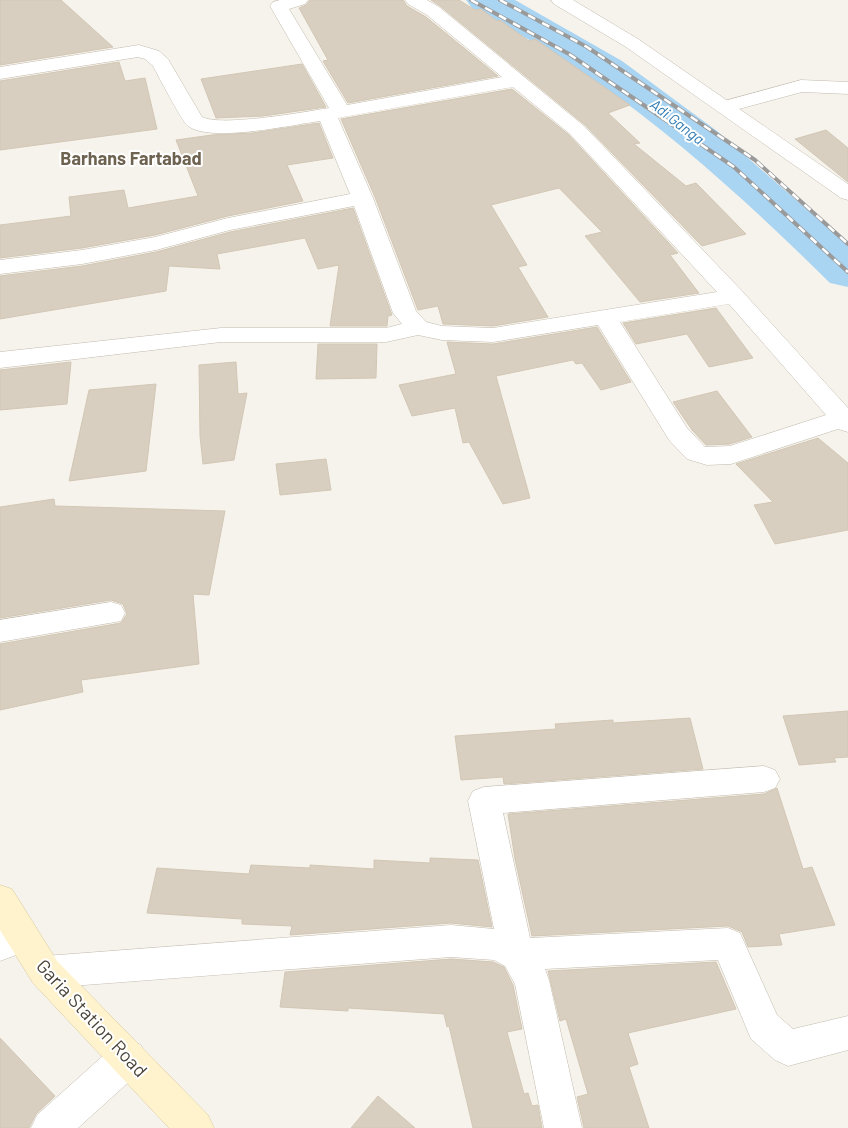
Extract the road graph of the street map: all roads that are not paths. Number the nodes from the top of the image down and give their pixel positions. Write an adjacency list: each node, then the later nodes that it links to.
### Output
1 (299, 0): 8 (street)
2 (414, 0): 5 (street)
3 (560, 0): 7 (street)
4 (0, 73): 8 (street)
5 (518, 80): 8 (street); 12 (street)
6 (848, 88): 7 (street)
7 (724, 107): 9 (street)
8 (334, 113): 10 (street)
9 (846, 190)
10 (362, 198): 11 (street); 14 (street)
11 (0, 267)
12 (734, 296): 13 (street); 16 (street)
13 (605, 317): 14 (street); 16 (street)
14 (418, 328): 15 (street)
15 (0, 360)
16 (846, 421)
17 (111, 614): 18 (street)
18 (0, 631)
19 (764, 779): 22 (street)
20 (0, 900): 21 (main road, Garia Station Road)
21 (12, 941): 23 (main road, Garia Station Road)
22 (517, 955): 23 (street); 24 (street); 28 (street)
23 (45, 972): 25 (main road, Garia Station Road)
24 (848, 1032)
25 (128, 1058): 26 (street); 27 (main road, Garia Station Road)
26 (50, 1128)
27 (195, 1128)
28 (563, 1128)

